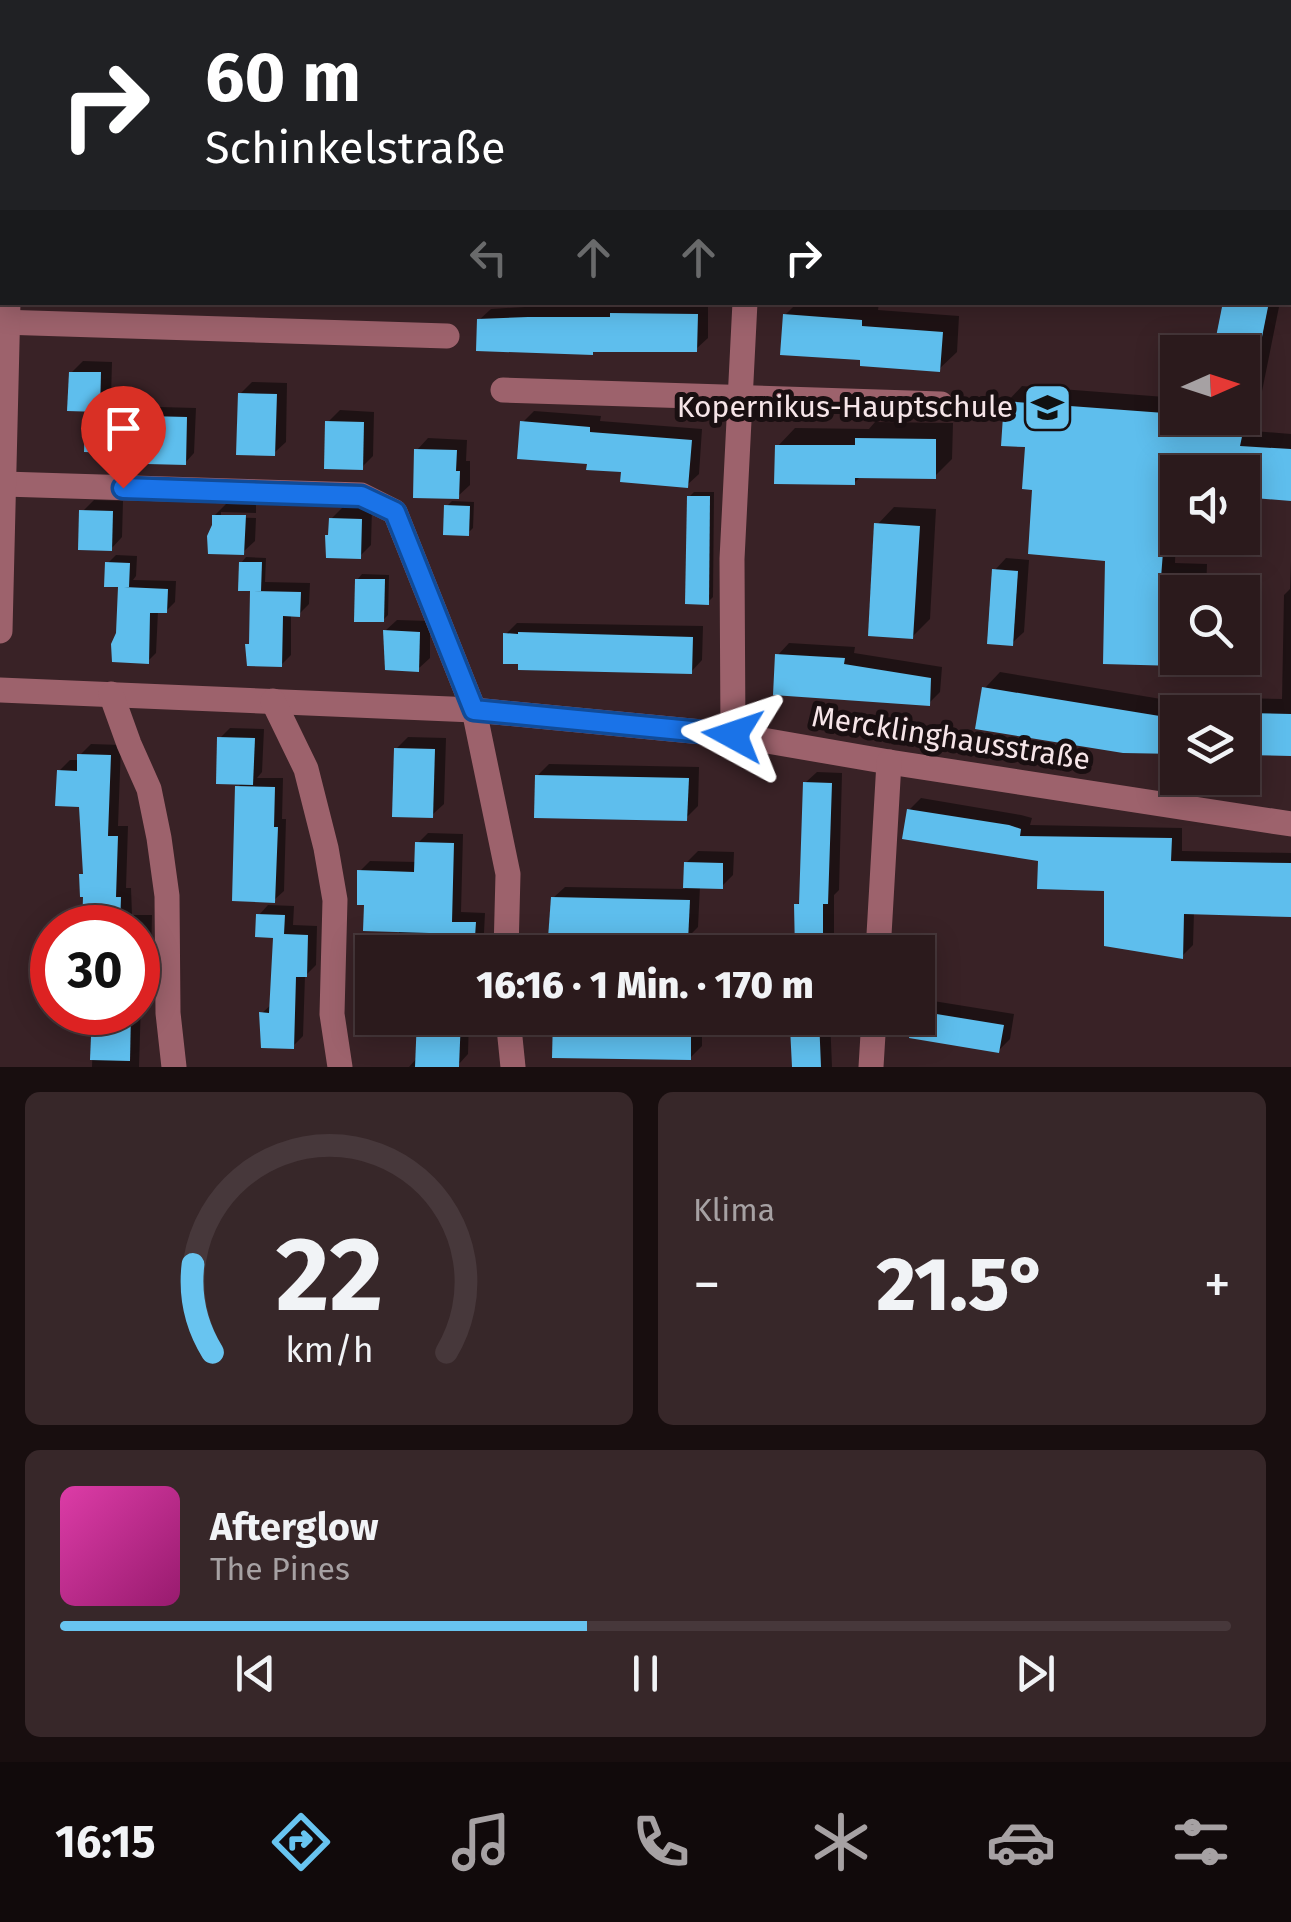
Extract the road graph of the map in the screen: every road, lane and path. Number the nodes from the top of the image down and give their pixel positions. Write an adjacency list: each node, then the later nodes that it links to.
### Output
1 (745, 305): 5 (street)
2 (5, 315): 3 (street); 7 (street)
3 (447, 336)
4 (504, 390): 5 (street)
5 (740, 396): 6 (street); 13 (street)
6 (942, 404)
7 (4, 484): 8 (street); 12 (street)
8 (0, 631)
9 (0, 690): 10 (street, Mercklinghausstraße)
10 (111, 694): 11 (street, Mercklinghausstraße); 20 (street)
11 (273, 701): 12 (street, Mercklinghausstraße); 21 (street)
12 (474, 710): 13 (street, Mercklinghausstraße); 16 (street)
13 (733, 735): 14 (street, Mercklinghausstraße)
14 (888, 762): 15 (street, Mercklinghausstraße); 17 (street)
15 (1291, 824)
16 (506, 935)
17 (879, 935)
18 (510, 1035): 22 (street)
19 (873, 1035): 23 (street)
20 (174, 1067)
21 (340, 1067)
22 (513, 1067)
23 (871, 1067)

